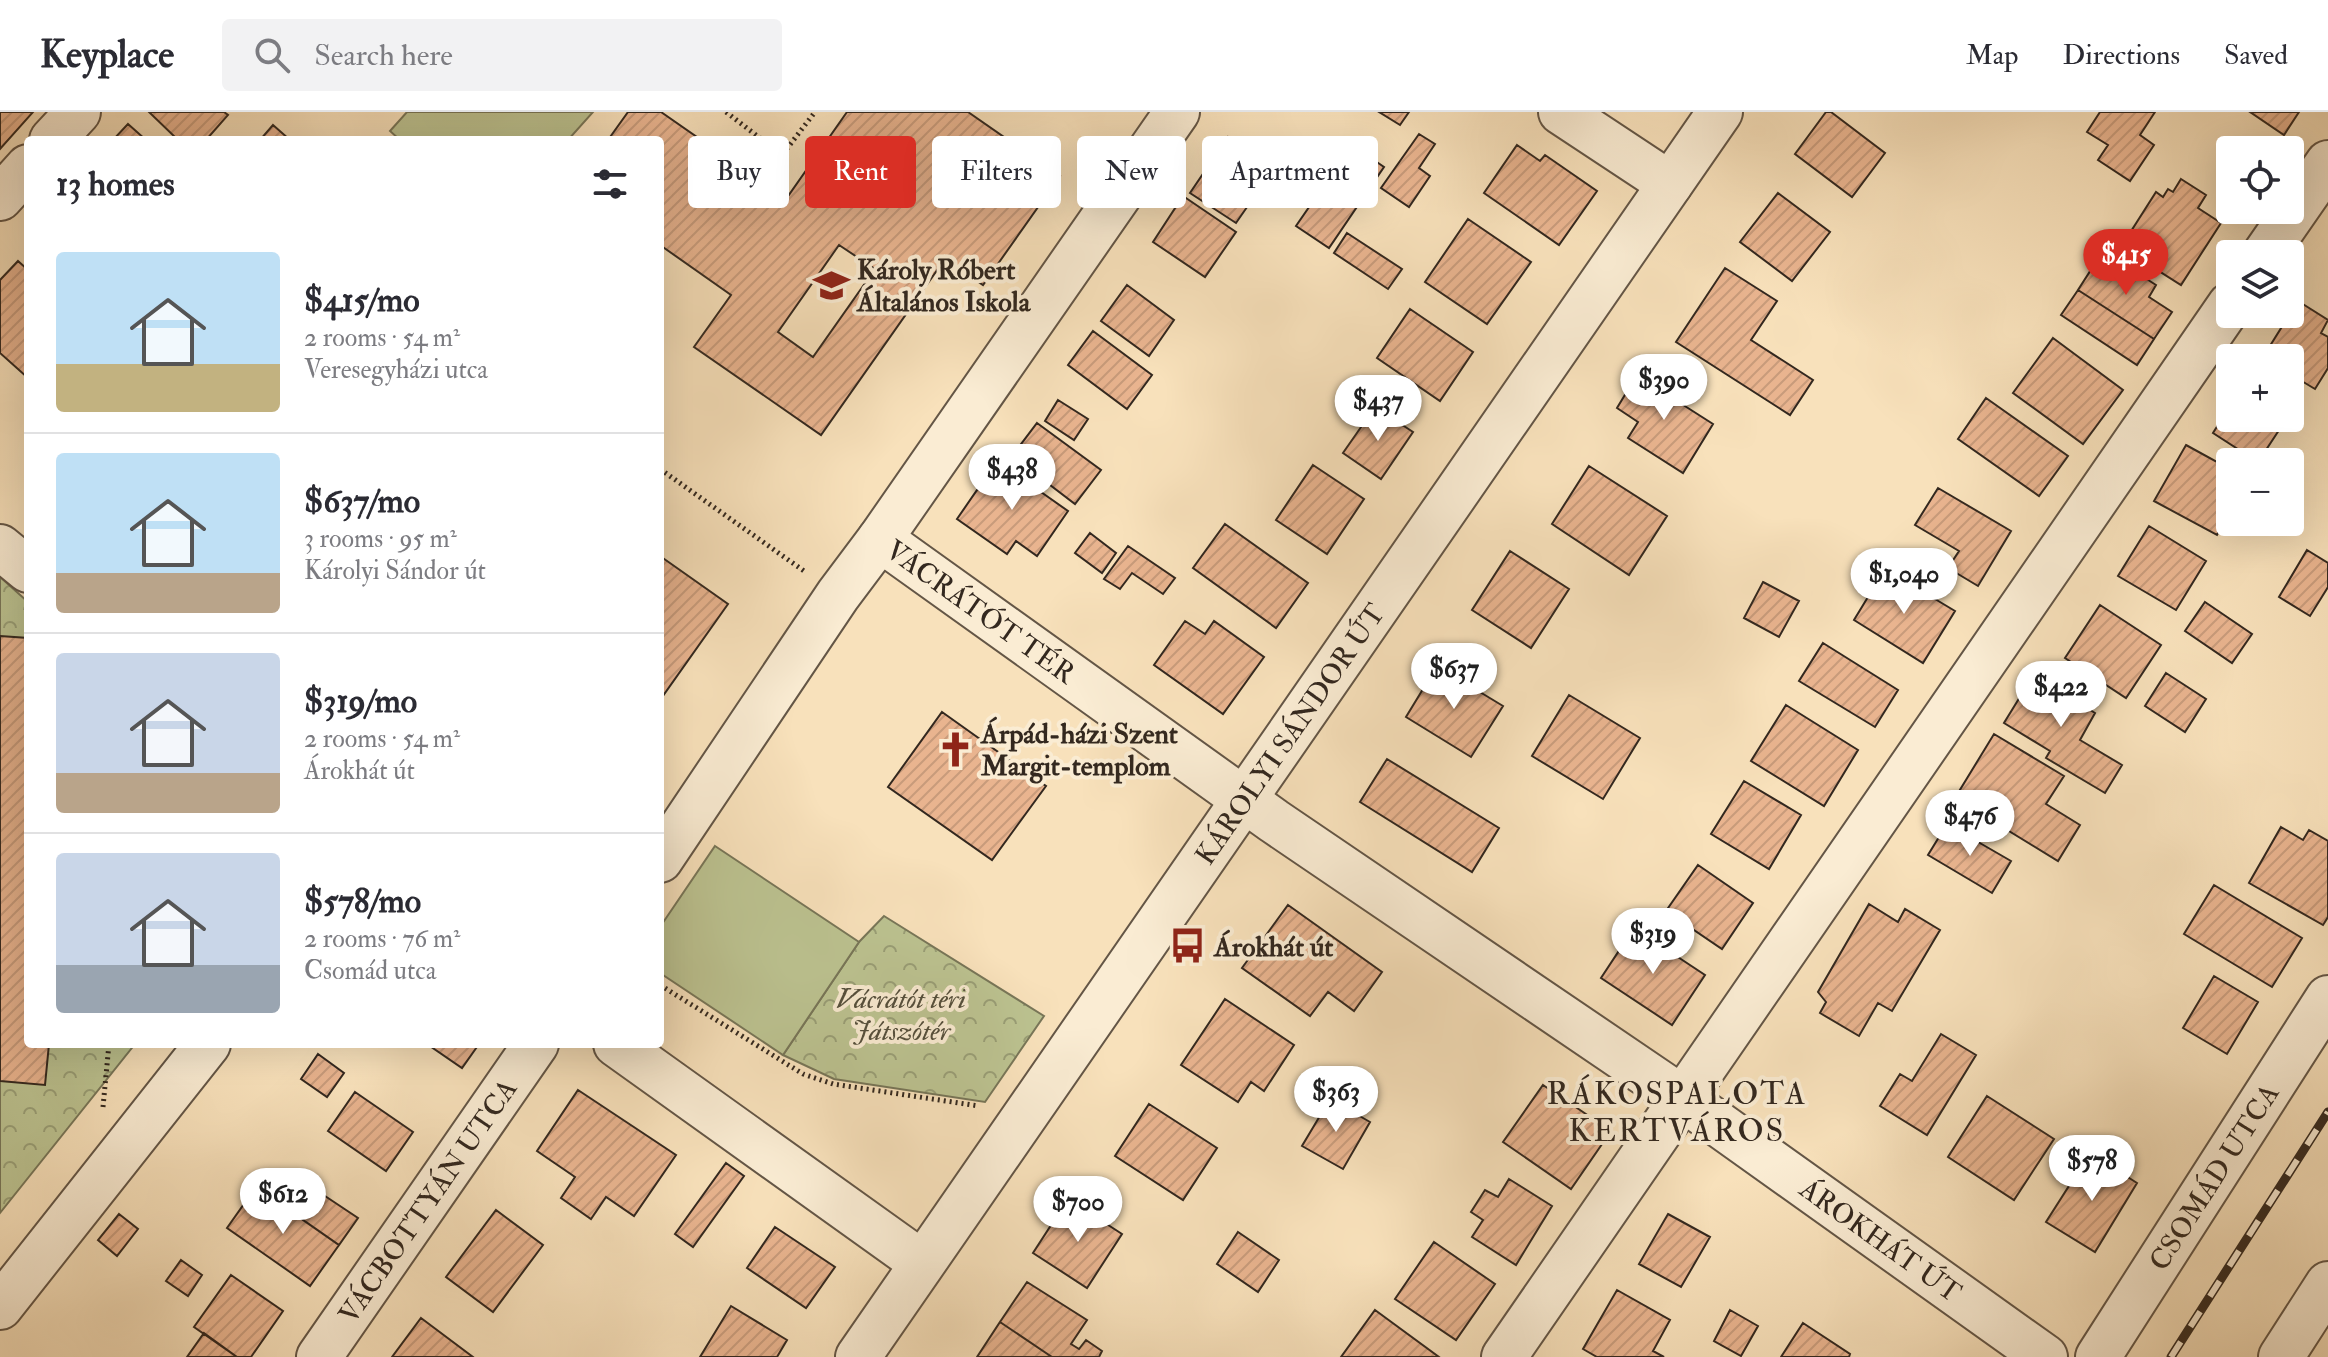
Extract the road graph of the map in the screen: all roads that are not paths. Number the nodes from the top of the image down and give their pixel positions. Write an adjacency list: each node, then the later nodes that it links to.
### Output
1 (78, 112): 5 (street)
2 (1177, 112): 12 (street)
3 (1561, 112): 8 (street)
4 (1720, 112): 8 (street, KÁROLYI SÁNDOR ÚT)
5 (56, 136)
6 (2328, 163): 10 (street)
7 (24, 171): 9 (street)
8 (1670, 184): 15 (street, KÁROLYI SÁNDOR ÚT)
9 (0, 198)
10 (2275, 240)
11 (2216, 325): 21 (street)
12 (880, 539): 15 (street, VÁCRÁTÓT TÉR); 16 (street, VÁCRÁTÓT TÉR)
13 (0, 547): 14 (street)
14 (24, 567)
15 (1243, 799): 21 (street, ÁROKHÁT ÚT); 22 (street, KÁROLYI SÁNDOR ÚT)
16 (664, 854)
17 (2328, 998): 29 (street, CSOMÁD UTCA)
18 (205, 1048): 24 (street)
19 (533, 1048): 25 (street, VÁCBOTTYÁN UTCA)
20 (622, 1048): 22 (street)
21 (1682, 1098): 27 (street); 28 (street, ÁROKHÁT ÚT)
22 (922, 1263): 26 (street, KÁROLYI SÁNDOR ÚT)
23 (2328, 1284): 30 (street)
24 (0, 1307)
25 (319, 1357)
26 (858, 1357)
27 (1504, 1357)
28 (2045, 1357)
29 (2098, 1357)
30 (2281, 1357)

